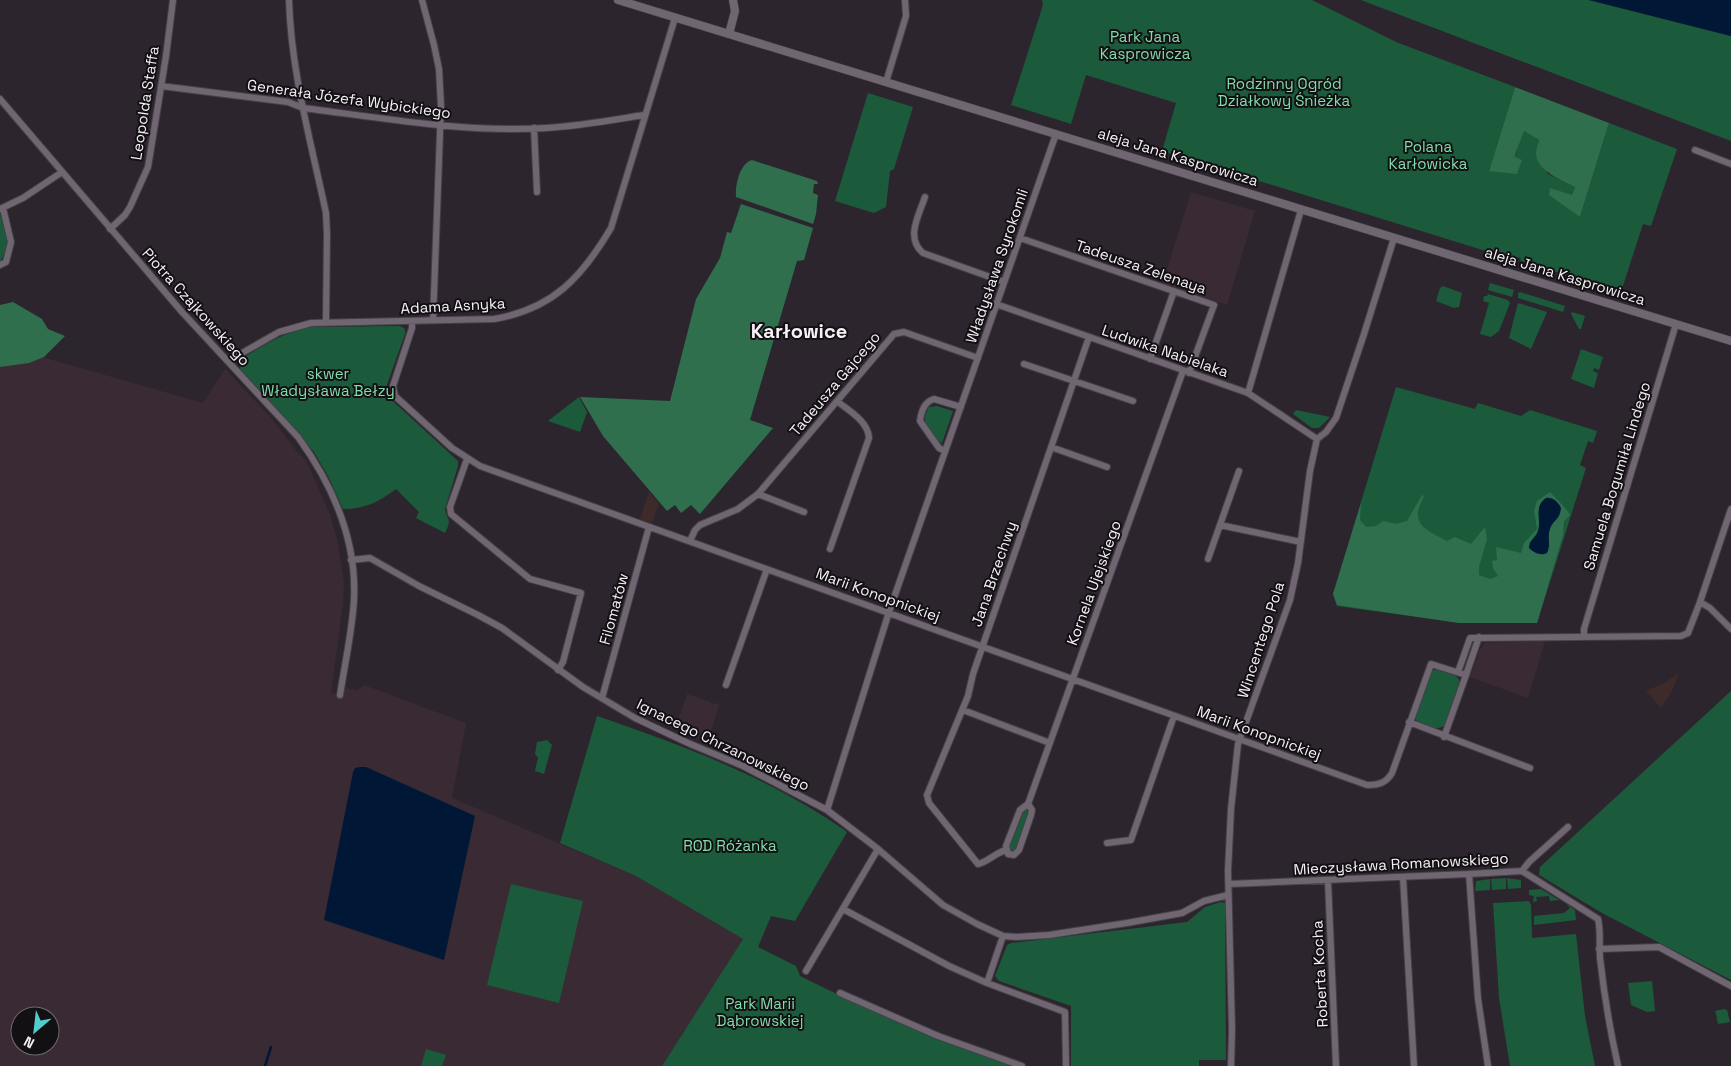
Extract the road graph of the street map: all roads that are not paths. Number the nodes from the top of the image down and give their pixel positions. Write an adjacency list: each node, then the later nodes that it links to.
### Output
1 (173, 0): 10 (street, Leopolda Staffa)
2 (289, 0): 12 (street)
3 (422, 0): 14 (street)
4 (618, 0): 7 (street, aleja Jana Kasprowicza)
5 (733, 0): 8 (street)
6 (907, 1): 9 (street)
7 (675, 18): 8 (street, aleja Jana Kasprowicza); 13 (street, Adama Asnyka)
8 (729, 34): 9 (street, aleja Jana Kasprowicza)
9 (886, 82): 16 (street, aleja Jana Kasprowicza)
10 (161, 86): 12 (street, Generała Józefa Wybickiego); 24 (street, Leopolda Staffa)
11 (0, 99): 19 (street, Piotra Czajkowskiego)
12 (303, 108): 14 (street, Generała Józefa Wybickiego); 33 (street)
13 (644, 115): 15 (street, Generała Józefa Wybickiego); 31 (street, Adama Asnyka)
14 (442, 125): 15 (street, Generała Józefa Wybickiego); 31 (street)
15 (534, 128): 20 (street)
16 (1056, 134): 23 (street, aleja Jana Kasprowicza); 25 (street, Władysława Syrokomli)
17 (1695, 150): 18 (street)
18 (1731, 164)
19 (62, 172): 22 (street); 24 (street, Piotra Czajkowskiego)
20 (537, 192)
21 (925, 197): 28 (street)
22 (2, 209): 27 (street)
23 (1301, 210): 26 (street, aleja Jana Kasprowicza); 43 (street)
24 (110, 229): 39 (street, Piotra Czajkowskiego)
25 (1020, 238): 28 (street, Władysława Syrokomli); 29 (street, Tadeusza Zelenaya)
26 (1394, 238): 34 (street, aleja Jana Kasprowicza); 47 (street)
27 (0, 265)
28 (1004, 282): 30 (street, Władysława Syrokomli)
29 (1174, 291): 38 (street); 41 (street, Tadeusza Zelenaya)
30 (996, 304): 35 (street, Ludwika Nabielaka); 37 (street, Władysława Syrokomli)
31 (433, 320): 32 (street, Adama Asnyka)
32 (412, 321): 33 (street, Adama Asnyka); 50 (street, Marii Konopnickiej)
33 (326, 322): 39 (street, Adama Asnyka)
34 (1676, 324): 36 (street, aleja Jana Kasprowicza); 67 (street, Samuela Bogumiła Lindego)
35 (1089, 338): 38 (street, Ludwika Nabielaka); 42 (street, Jana Brzechwy)
36 (1731, 341)
37 (978, 358): 44 (street, Tadeusza Gajcego); 46 (street, Władysława Syrokomli)
38 (1150, 359): 41 (street, Ludwika Nabielaka)
39 (228, 361): 62 (street, Piotra Czajkowskiego)
40 (1024, 364): 42 (street)
41 (1186, 372): 43 (street, Ludwika Nabielaka); 73 (street, Kornela Ujejskiego)
42 (1074, 381): 45 (street); 48 (street, Jana Brzechwy)
43 (1248, 393): 47 (street, Ludwika Nabielaka)
44 (837, 401): 53 (street, Tadeusza Gajcego); 60 (street)
45 (1133, 401)
46 (961, 407): 49 (street, Władysława Syrokomli); 49 (street)
47 (1317, 439): 59 (street, Wincentego Pola)
48 (1051, 447): 51 (street); 69 (street, Jana Brzechwy)
49 (946, 451): 65 (street, Władysława Syrokomli)
50 (467, 459): 57 (street, Marii Konopnickiej); 70 (street)
51 (1107, 467)
52 (1238, 470): 56 (street)
53 (758, 494): 55 (street); 58 (street, Tadeusza Gajcego)
54 (1731, 509): 64 (street)
55 (804, 512)
56 (1220, 526): 59 (street); 61 (street)
57 (649, 527): 58 (street, Marii Konopnickiej); 76 (street, Filomatów)
58 (690, 541): 63 (street, Marii Konopnickiej)
59 (1301, 542): 81 (street, Wincentego Pola)
60 (830, 549)
61 (1208, 559)
62 (351, 560): 70 (street, Ignacego Chrzanowskiego); 75 (street, Piotra Czajkowskiego)
63 (767, 569): 65 (street, Marii Konopnickiej); 74 (street)
64 (1700, 602): 66 (street); 67 (street)
65 (889, 612): 69 (street, Marii Konopnickiej); 85 (street, Władysława Syrokomli)
66 (1731, 629)
67 (1584, 636): 68 (street)
68 (1479, 637): 71 (street); 72 (street)
69 (982, 646): 73 (street, Marii Konopnickiej); 77 (street, Jana Brzechwy)
70 (558, 670): 76 (street, Ignacego Chrzanowskiego)
71 (1458, 672): 72 (street); 79 (street)
72 (1466, 676): 80 (street)
73 (1073, 679): 78 (street, Marii Konopnickiej); 82 (street, Kornela Ujejskiego)
74 (726, 684)
75 (340, 695)
76 (602, 698): 85 (street, Ignacego Chrzanowskiego)
77 (963, 710): 82 (street); 89 (street, Jana Brzechwy)
78 (1174, 716): 81 (street, Marii Konopnickiej); 87 (street)
79 (1409, 722): 80 (street); 81 (street, Marii Konopnickiej)
80 (1444, 737): 83 (street)
81 (1240, 739): 94 (street, Wincentego Pola)
82 (1050, 743): 84 (street, Kornela Ujejskiego)
83 (1530, 768)
84 (1028, 804): 89 (street, Kornela Ujejskiego); 89 (street, Kornela Ujejskiego)
85 (827, 810): 88 (street, Ignacego Chrzanowskiego)
86 (1568, 827): 90 (street)
87 (1107, 843)
88 (878, 849): 96 (street); 97 (street, Ignacego Chrzanowskiego)
89 (1006, 850)
90 (1522, 871): 91 (street, Mieczysława Romanowskiego); 98 (street, Mieczysława Romanowskiego)
91 (1469, 874): 92 (street, Mieczysława Romanowskiego); 108 (street)
92 (1402, 877): 93 (street, Mieczysława Romanowskiego); 107 (street)
93 (1328, 881): 94 (street, Mieczysława Romanowskiego); 106 (street, Roberta Kocha)
94 (1229, 884): 95 (street, Wincentego Pola)
95 (1228, 895): 97 (street, Ignacego Chrzanowskiego); 105 (street, Wincentego Pola)
96 (843, 909): 99 (street); 100 (street)
97 (1003, 936): 100 (street)
98 (1599, 949): 101 (street); 109 (street)
99 (806, 971)
100 (987, 983): 104 (street)
101 (1731, 986)
102 (840, 993): 103 (street)
103 (1022, 1066)
104 (1066, 1066)
105 (1231, 1066)
106 (1336, 1066)
107 (1414, 1066)
108 (1488, 1066)
109 (1618, 1066)

